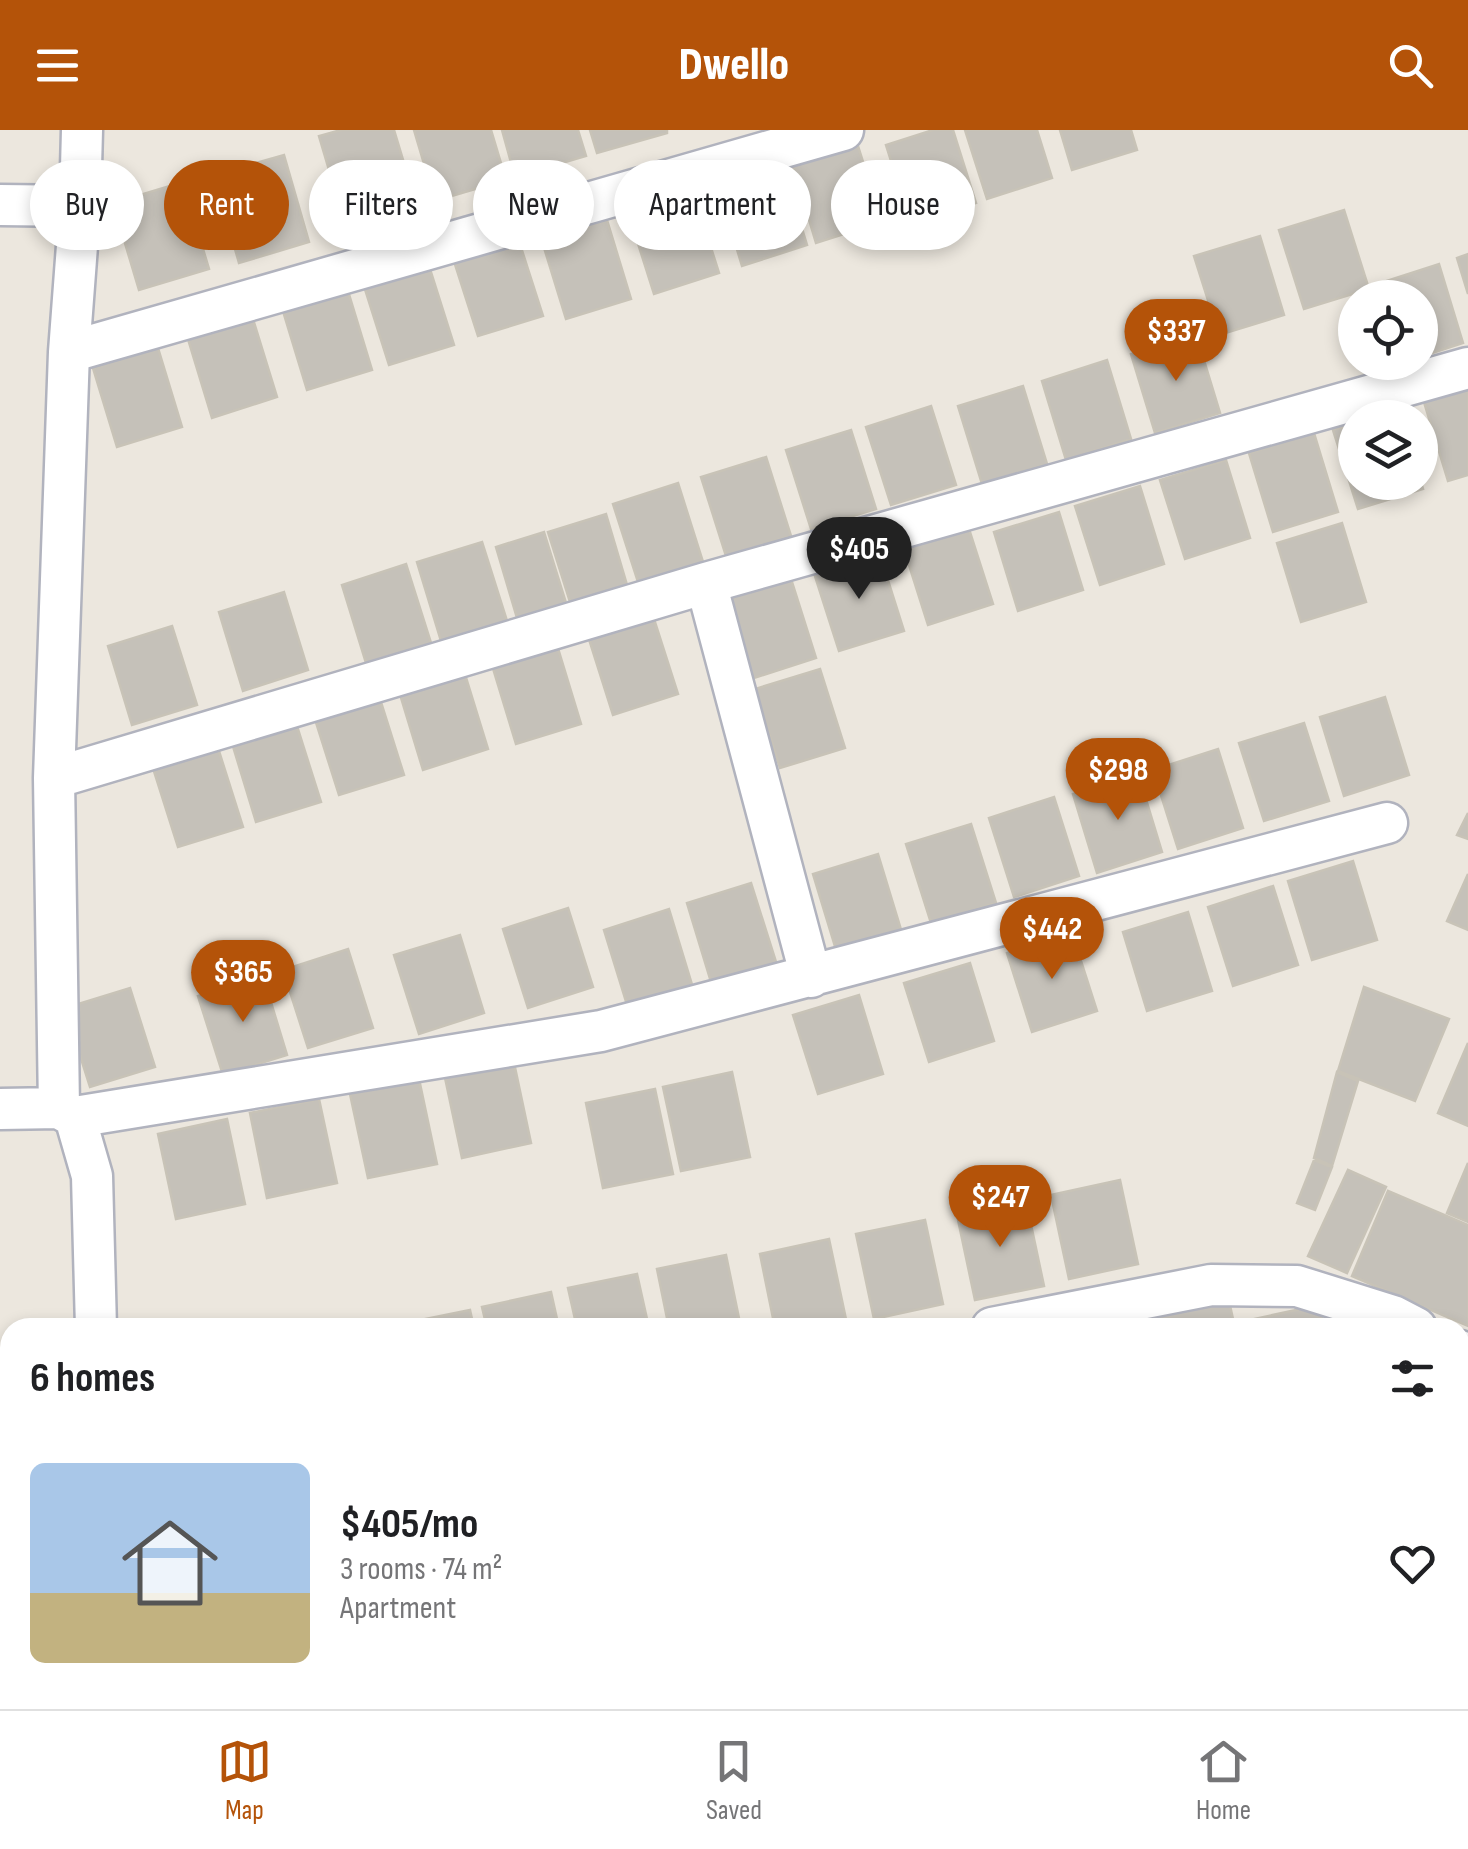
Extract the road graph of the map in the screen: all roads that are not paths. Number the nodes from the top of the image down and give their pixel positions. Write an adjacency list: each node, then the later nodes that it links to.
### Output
1 (82, 130): 3 (street)
2 (843, 130): 7 (street)
3 (81, 160)
4 (0, 205): 5 (street)
5 (30, 205)
6 (77, 250): 7 (street)
7 (70, 352): 10 (street)
8 (1468, 368): 9 (street)
9 (706, 583): 10 (street); 12 (street)
10 (54, 778): 14 (street)
11 (1386, 823): 12 (street)
12 (812, 977): 14 (street)
13 (0, 1109): 14 (street)
14 (67, 1113): 15 (street)
15 (96, 1318)
16 (1043, 1318): 17 (street)
17 (1397, 1318)

